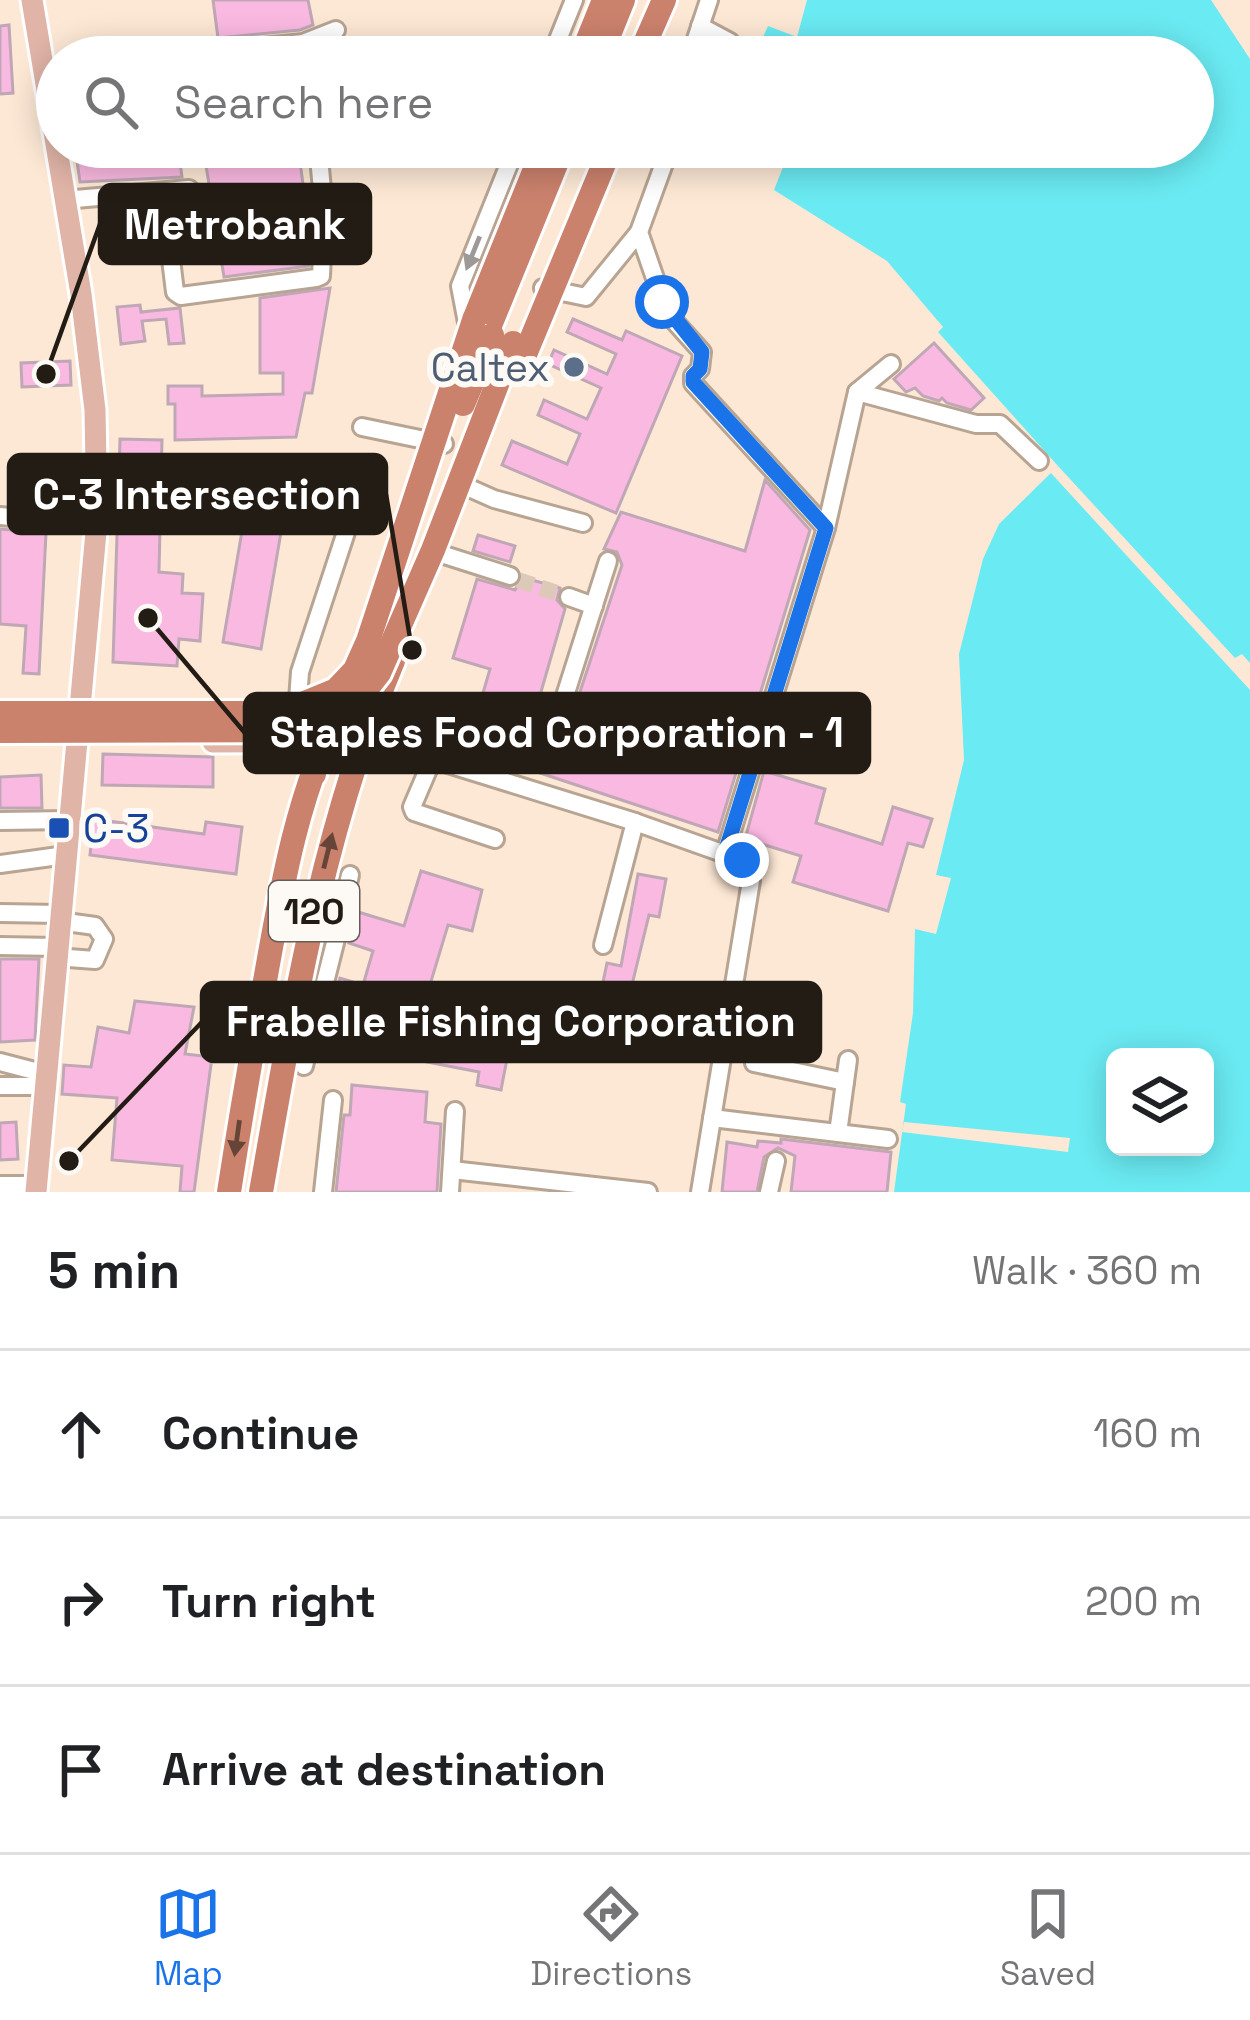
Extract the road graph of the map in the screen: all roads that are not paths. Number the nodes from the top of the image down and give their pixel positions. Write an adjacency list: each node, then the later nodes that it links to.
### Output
1 (32, 0): 9 (main road)
2 (574, 0): 11 (street)
3 (604, 0): 12 (highway)
4 (623, 0): 13 (highway)
5 (666, 0): 14 (highway); 15 (highway)
6 (708, 0): 7 (street)
7 (700, 26): 16 (street); 17 (street)
8 (337, 30): 10 (street)
9 (40, 36)
10 (321, 36)
11 (559, 36)
12 (589, 36)
13 (608, 36)
14 (649, 36)
15 (657, 36)
16 (697, 36)
17 (719, 36)
18 (61, 168): 28 (main road)
19 (320, 168): 27 (street)
20 (507, 168): 31 (street, one-way to 31)
21 (536, 168): 44 (highway, bridge)
22 (554, 168): 31 (highway, 120)
23 (592, 168): 30 (highway, 120)
24 (602, 168): 45 (highway, bridge)
25 (662, 168): 29 (street)
26 (189, 189): 27 (street)
27 (163, 194): 28 (street)
28 (64, 200): 51 (main road)
29 (639, 232): 30 (street); 43 (street)
30 (542, 288): 33 (highway, 120)
31 (475, 363): 33 (highway); 36 (highway, 120)
32 (891, 364): 34 (street)
33 (507, 378): 38 (highway, 120)
34 (856, 392): 37 (street); 43 (street)
35 (362, 428): 36 (street)
36 (445, 445): 50 (highway, 120)
37 (1039, 461)
38 (466, 487): 42 (street); 45 (highway, 120)
39 (0, 515): 41 (street)
40 (350, 520): 53 (street)
41 (63, 522)
42 (584, 523)
43 (826, 528): 67 (street)
44 (404, 538): 45 (highway, bridge); 52 (highway, bridge)
45 (435, 551): 47 (street); 56 (highway, bridge); 57 (highway, 120)
46 (608, 561): 49 (street)
47 (510, 576)
48 (569, 598): 49 (street)
49 (594, 606): 55 (street)
50 (358, 676): 53 (highway); 54 (highway, 120)
51 (90, 700): 52 (main road); 53 (main road); 58 (main road)
52 (0, 710)
53 (298, 715): 54 (main road)
54 (335, 718): 57 (main road); 60 (highway, 120)
55 (557, 721)
56 (0, 735): 58 (main road)
57 (362, 736): 60 (main road); 61 (street); 74 (highway, 120, one-way to 57)
58 (79, 740): 59 (main road); 64 (main road)
59 (287, 743): 60 (main road); 62 (highway)
60 (324, 744): 62 (highway, 120)
61 (434, 758): 65 (street); 66 (street)
62 (314, 774): 94 (highway, 120, one-way to 94)
63 (0, 820): 64 (street)
64 (70, 820): 68 (main road)
65 (635, 822): 67 (street); 75 (street)
66 (495, 839)
67 (725, 853): 87 (street)
68 (66, 855): 69 (street); 72 (main road)
69 (0, 864)
70 (350, 874): 73 (street)
71 (0, 913): 72 (street)
72 (59, 918): 77 (main road); 77 (street)
73 (340, 922): 74 (street); 81 (street)
74 (310, 928): 95 (highway, 120)
75 (603, 945)
76 (0, 946): 77 (street)
77 (56, 952): 82 (main road)
78 (848, 1060): 83 (street)
79 (0, 1062): 82 (street)
80 (754, 1063): 83 (street)
81 (304, 1066)
82 (45, 1080): 84 (street); 93 (main road)
83 (845, 1082): 88 (street)
84 (0, 1087)
85 (333, 1100): 96 (street)
86 (455, 1112): 91 (street)
87 (712, 1118): 88 (street); 99 (street)
88 (838, 1133): 89 (street)
89 (888, 1139)
90 (776, 1161): 100 (street)
91 (452, 1170): 97 (street); 98 (street)
92 (0, 1185): 93 (street)
93 (37, 1188)
94 (230, 1192)
95 (261, 1192)
96 (323, 1192)
97 (450, 1192)
98 (648, 1192)
99 (700, 1192)
100 (770, 1192)

